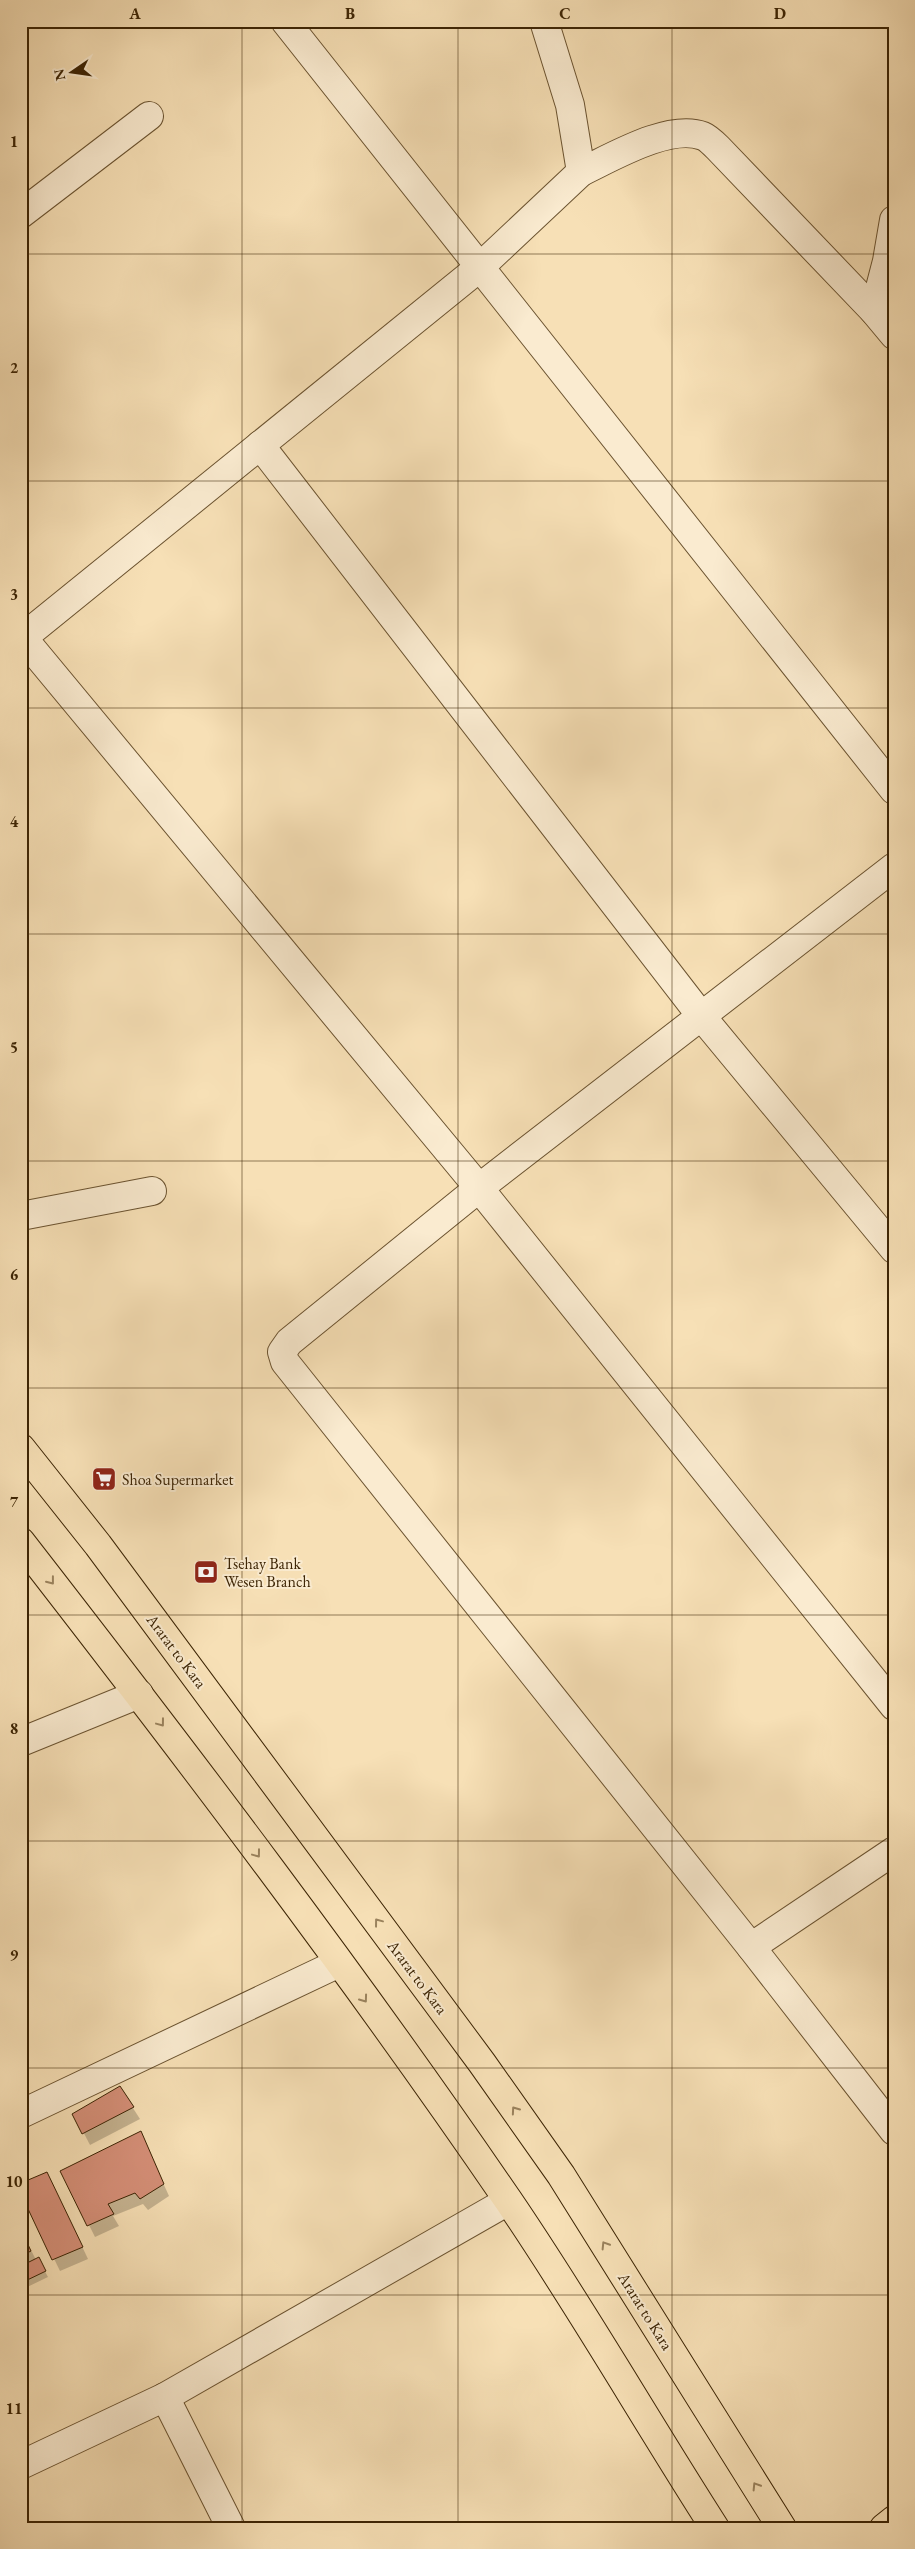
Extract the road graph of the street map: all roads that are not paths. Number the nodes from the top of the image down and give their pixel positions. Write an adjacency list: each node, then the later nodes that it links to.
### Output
1 (285, 21): 7 (street)
2 (544, 21): 4 (street)
3 (149, 116): 5 (street)
4 (581, 172): 7 (street); 8 (street)
5 (21, 214)
6 (894, 220): 8 (street)
7 (480, 267): 10 (street); 12 (street)
8 (874, 311): 9 (street)
9 (894, 335)
10 (260, 445): 11 (street); 14 (street)
11 (22, 639): 15 (street)
12 (894, 790)
13 (894, 867): 14 (street)
14 (702, 1017): 15 (street); 18 (street)
15 (479, 1188): 22 (street); 25 (street)
16 (152, 1191): 17 (street)
17 (21, 1216)
18 (894, 1249)
19 (21, 1448): 35 (main road, Ararat to Kara, one-way to 19)
20 (21, 1542): 21 (main road, one-way to 21)
21 (139, 1694): 23 (street); 26 (main road, one-way to 26)
22 (894, 1706)
23 (21, 1742)
24 (894, 1851): 25 (street)
25 (751, 1947): 28 (street)
26 (339, 1964): 27 (street); 29 (main road, one-way to 29)
27 (21, 2114)
28 (894, 2131)
29 (508, 2201): 30 (street); 34 (main road)
30 (165, 2397): 31 (street); 33 (street)
31 (21, 2465)
32 (894, 2520): 36 (main road)
33 (231, 2528)
34 (715, 2528)
35 (782, 2528)
36 (884, 2528)

